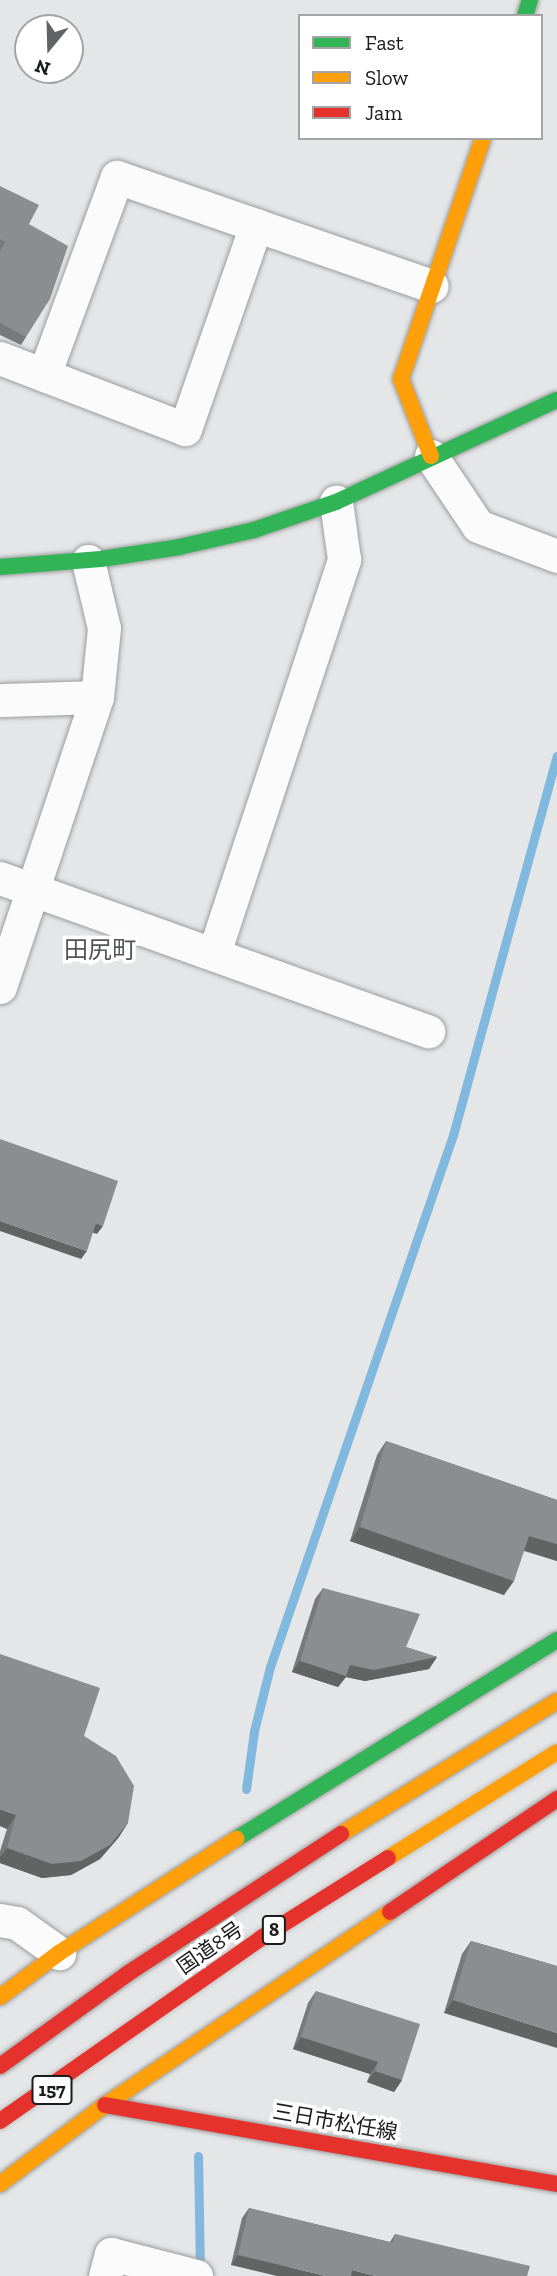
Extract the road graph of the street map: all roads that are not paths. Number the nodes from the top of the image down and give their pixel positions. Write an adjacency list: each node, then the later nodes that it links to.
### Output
1 (482, 140): 3 (main road)
2 (256, 225): 3 (street); 5 (street); 5 (street)
3 (432, 286): 7 (main road)
4 (0, 360): 5 (street)
5 (44, 375)
6 (557, 400): 7 (main road)
7 (431, 456): 8 (main road); 9 (street)
8 (336, 502): 10 (main road); 16 (street)
9 (557, 556)
10 (89, 561): 11 (main road); 12 (street)
11 (0, 567)
12 (97, 697): 13 (street); 15 (street)
13 (0, 700)
14 (0, 878): 15 (street)
15 (33, 890): 16 (street); 17 (street)
16 (214, 953): 18 (street)
17 (0, 987)
18 (428, 1031)
19 (557, 1640): 24 (main road)
20 (557, 1701): 26 (main road, 国道8号 / 8)
21 (557, 1752): 29 (main road, 国道8号 / 8, bridge)
22 (557, 1799): 28 (main road, 8)
23 (0, 1920): 24 (street)
24 (59, 1954): 25 (main road)
25 (0, 1997)
26 (0, 2066)
27 (13, 2079): 28 (main road, 157)
28 (104, 2105): 30 (main road); 31 (main road, 三日市松任線)
29 (0, 2121)
30 (0, 2183)
31 (557, 2184)
32 (105, 2276): 33 (street)
33 (194, 2276)

